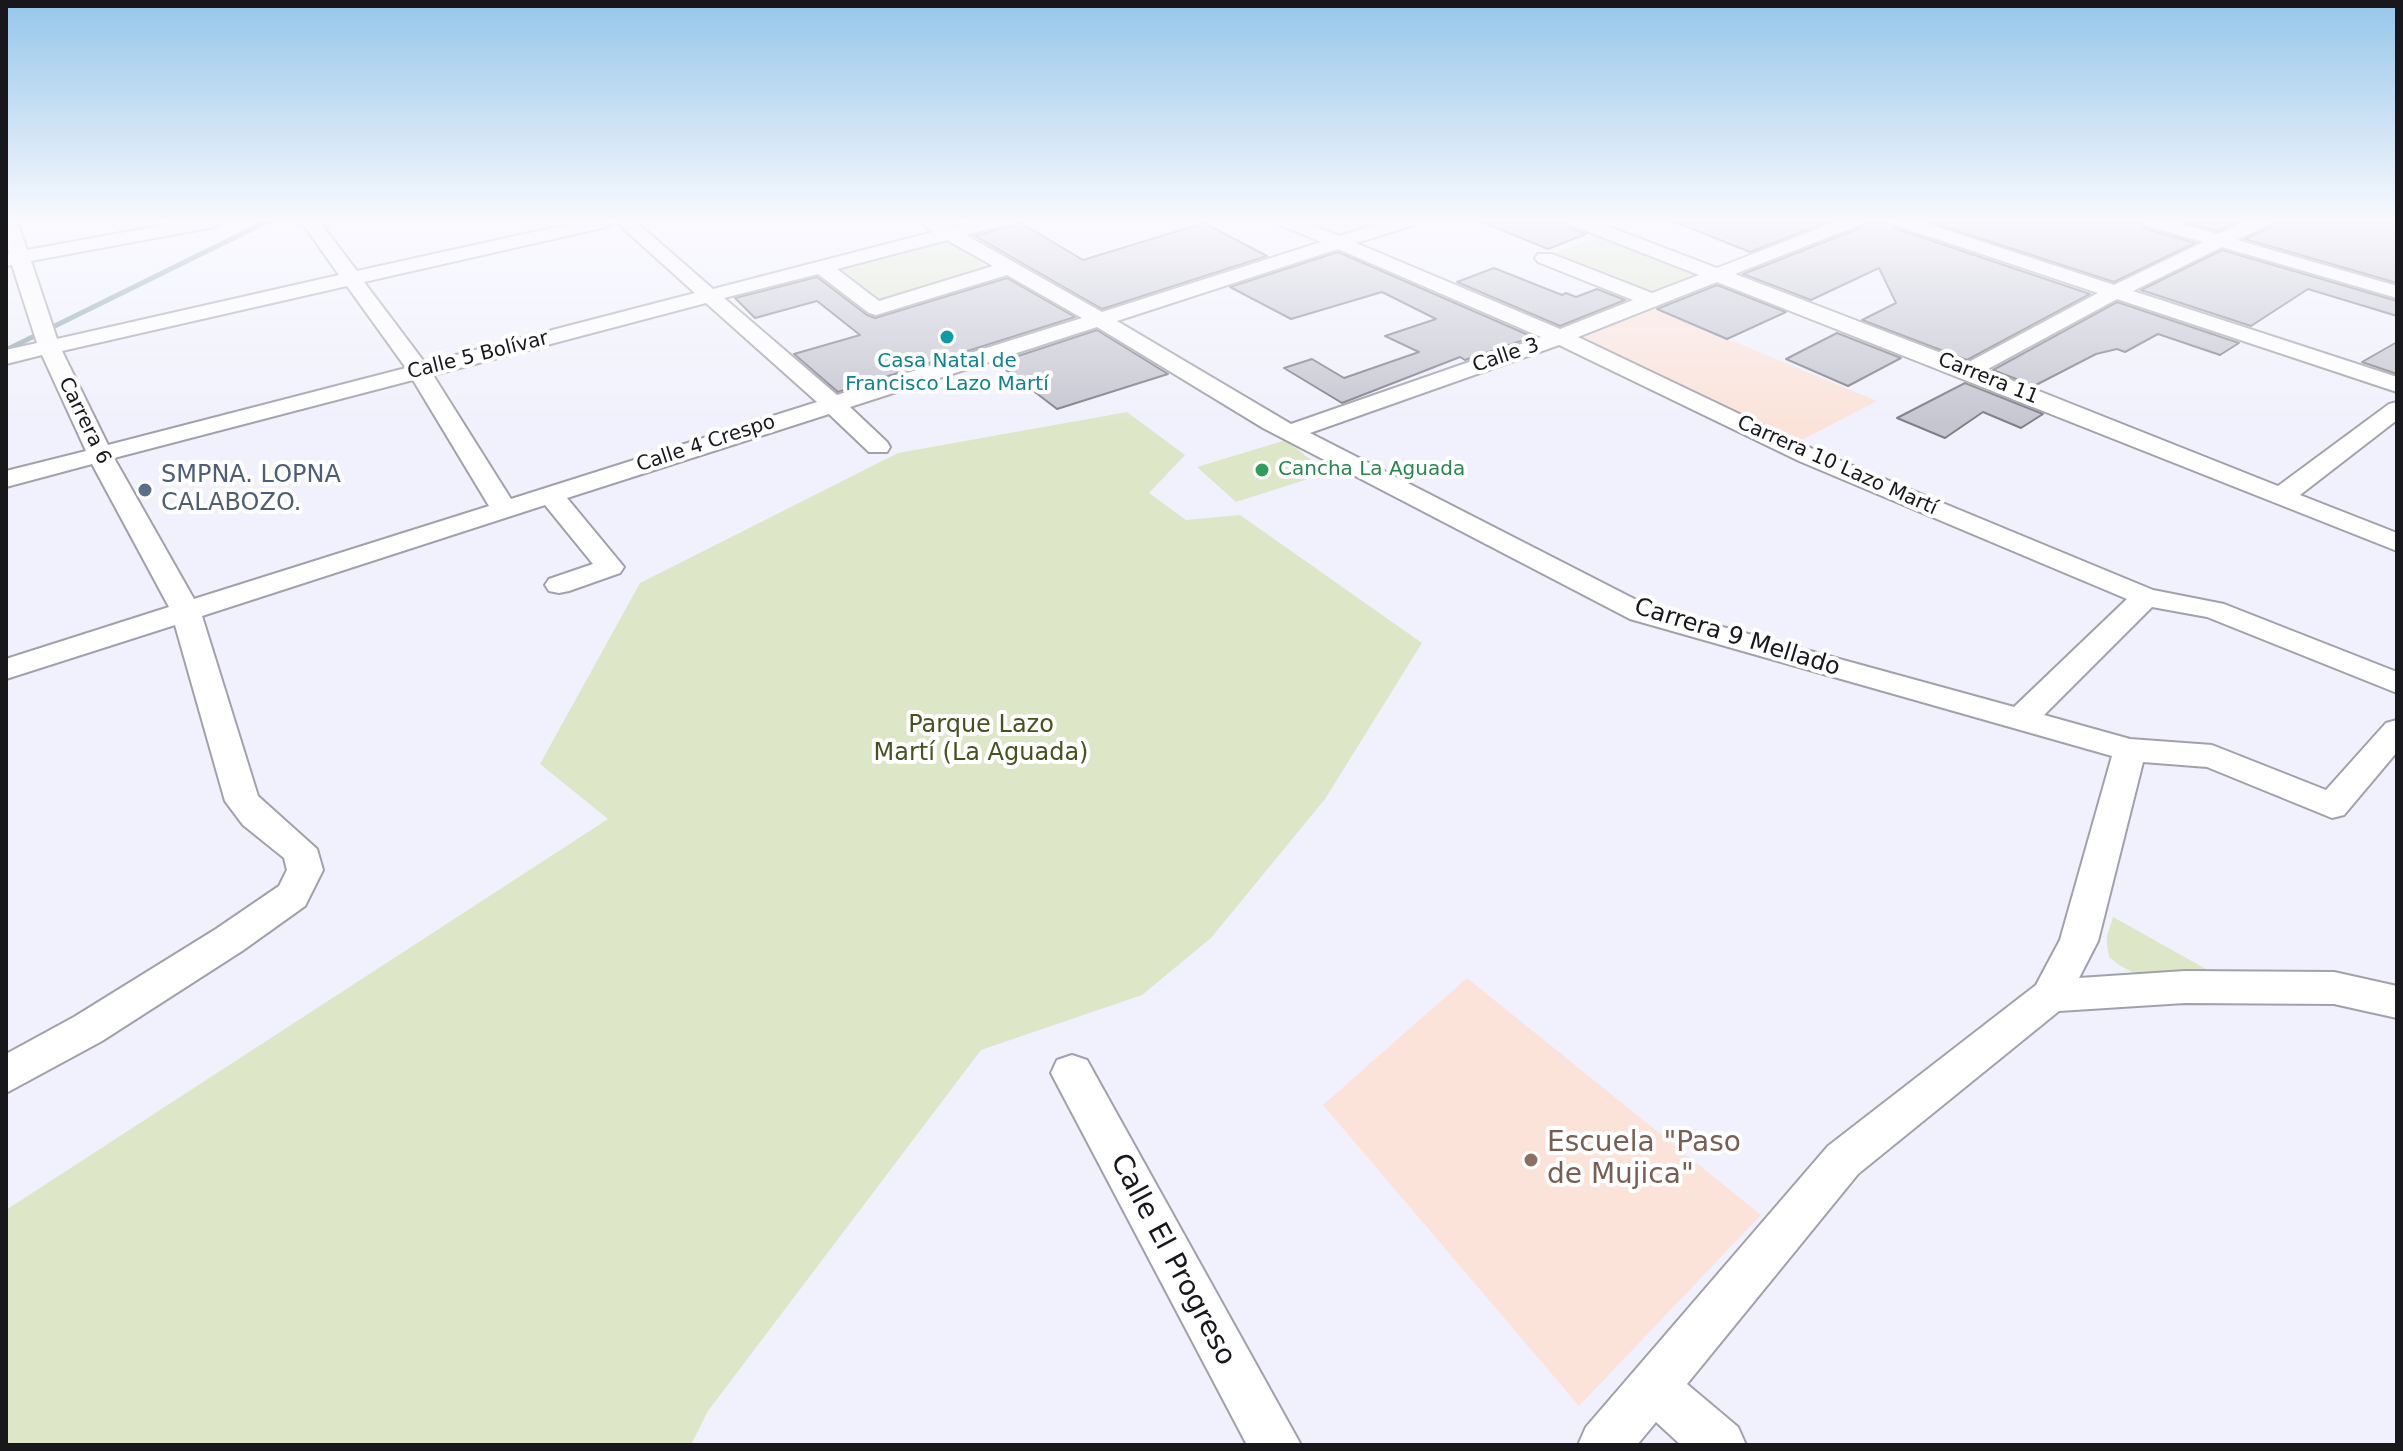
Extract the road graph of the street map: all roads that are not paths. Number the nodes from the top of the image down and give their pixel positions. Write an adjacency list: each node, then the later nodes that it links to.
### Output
1 (24, 289): 21 (street, Carrera 6)
2 (305, 289): 21 (street)
3 (360, 289): 23 (street)
4 (703, 289): 17 (street)
5 (740, 289): 17 (street, Calle 5 Bolívar)
6 (850, 289): 7 (street)
7 (941, 289)
8 (1048, 289): 19 (street, Carrera 9 Mellado)
9 (1193, 289): 19 (street, Calle 4 Crespo)
10 (1447, 289): 20 (street, Carrera 10 Lazo Martí)
11 (1622, 289): 18 (street)
12 (1676, 289): 18 (street, Calle 3)
13 (1754, 289): 24 (street, Carrera 11)
14 (2105, 289): 16 (street)
15 (2122, 289): 16 (street)
16 (2115, 292): 24 (street); 25 (street)
17 (712, 296): 23 (street, Calle 5 Bolívar); 26 (street)
18 (1648, 299): 20 (street, Calle 3)
19 (1099, 319): 26 (street, Calle 4 Crespo); 28 (street, Carrera 9 Mellado)
20 (1560, 337): 28 (street, Calle 3); 37 (street, Carrera 10 Lazo Martí)
21 (49, 347): 22 (street); 30 (street, Carrera 6)
22 (6, 357)
23 (419, 371): 30 (street, Calle 5 Bolívar); 34 (street)
24 (1968, 371): 33 (street, Carrera 11)
25 (2397, 385)
26 (833, 404): 29 (street); 32 (street, Calle 4 Crespo)
27 (2397, 409): 33 (street)
28 (1290, 432): 41 (street, Carrera 9 Mellado)
29 (878, 447)
30 (100, 455): 31 (street, Calle 5 Bolívar); 38 (street, Carrera 6)
31 (6, 479)
32 (549, 494): 34 (street, Calle 4 Crespo); 36 (street)
33 (2282, 496): 35 (street, Carrera 11)
34 (504, 509): 38 (street, Calle 4 Crespo)
35 (2397, 543)
36 (559, 585)
37 (2146, 597): 40 (street, Carrera 10 Lazo Martí); 41 (street)
38 (186, 611): 39 (street, Calle 4 Crespo); 47 (street, Carrera 6)
39 (6, 669)
40 (2397, 683)
41 (2021, 719): 43 (street, Carrera 9 Mellado)
42 (2397, 731): 43 (street, Carrera 9 Mellado)
43 (2130, 750): 44 (street)
44 (2050, 996): 45 (street); 48 (street)
45 (2397, 1002)
46 (1072, 1073): 49 (street, Calle El Progreso)
47 (6, 1075)
48 (1653, 1387): 50 (street); 51 (street)
49 (1275, 1445)
50 (1604, 1445)
51 (1720, 1445)

